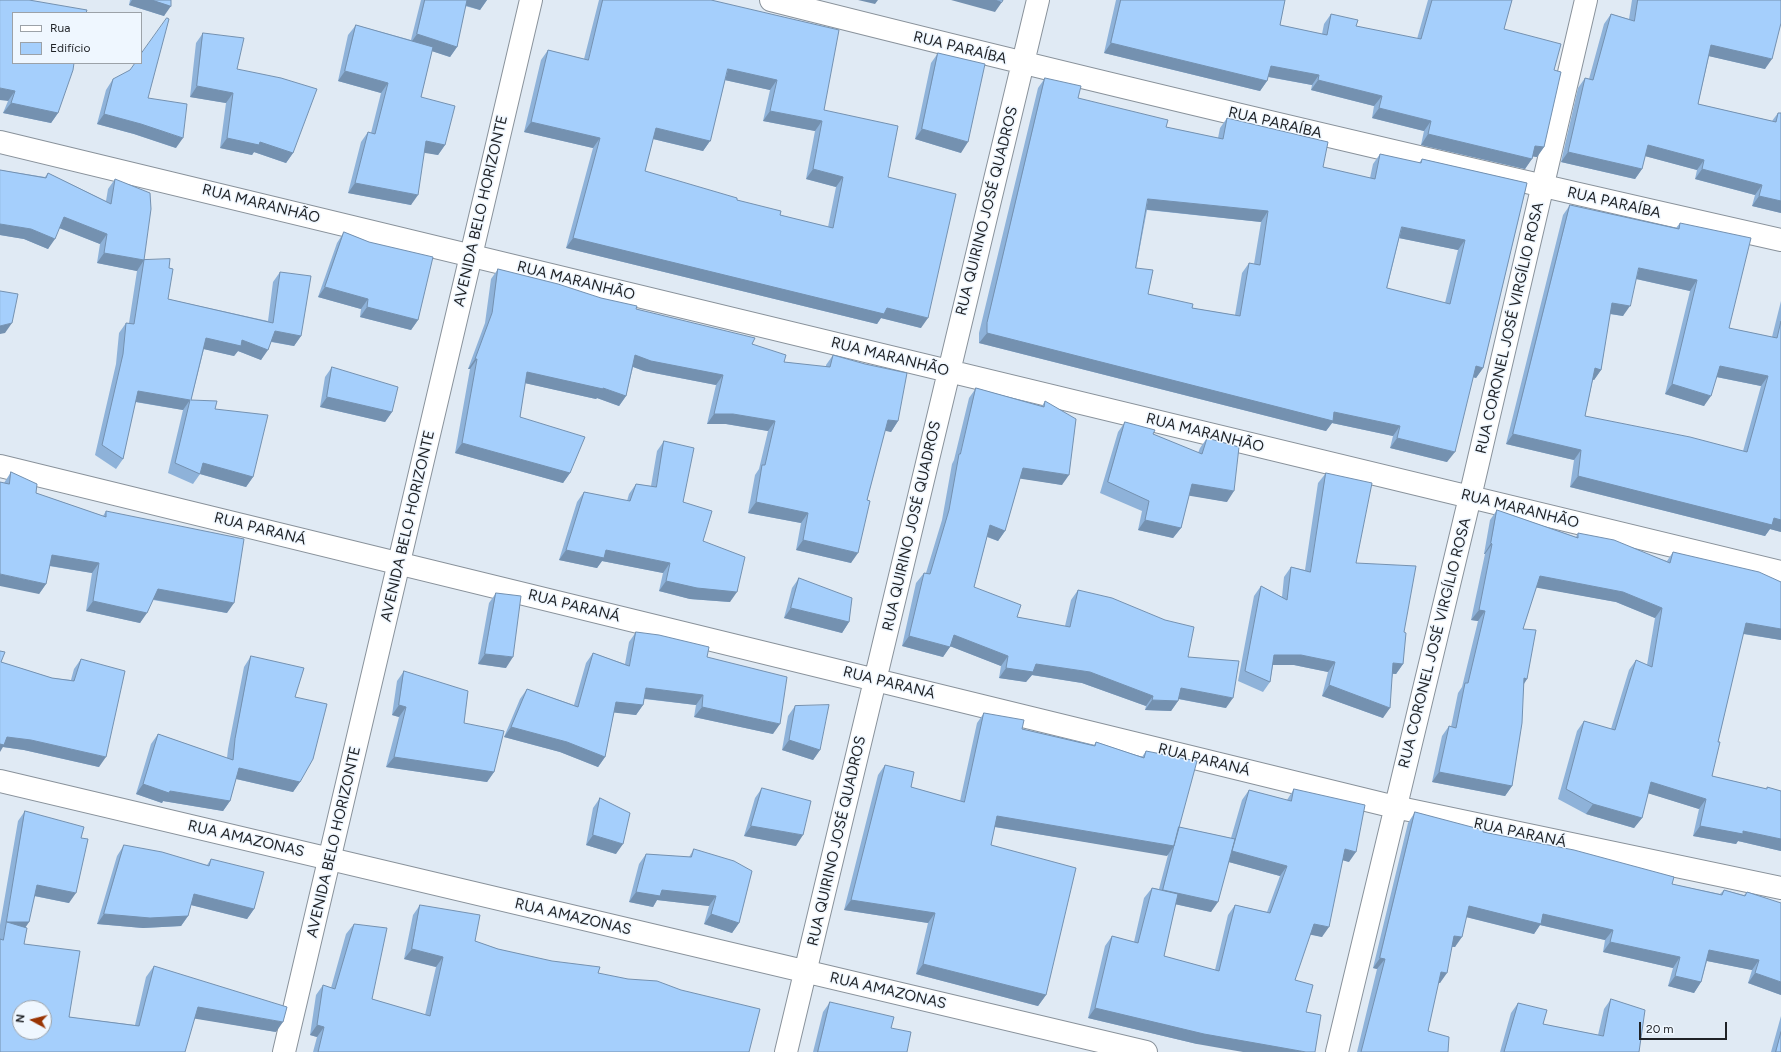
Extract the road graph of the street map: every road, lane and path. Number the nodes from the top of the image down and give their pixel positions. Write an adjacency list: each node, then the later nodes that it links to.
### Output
1 (530, 0): 9 (street, AVENIDA BELO HORIZONTE)
2 (771, 0): 5 (street, RUA PARAÍBA)
3 (1038, 0): 5 (street, RUA QUIRINO JOSÉ QUADROS)
4 (1586, 0): 7 (street, RUA CORONEL JOSÉ VIRGÍLIO ROSA)
5 (1023, 63): 7 (street, RUA PARAÍBA); 10 (street, RUA QUIRINO JOSÉ QUADROS)
6 (0, 142): 9 (street, RUA MARANHÃO)
7 (1543, 186): 8 (street, RUA PARAÍBA); 12 (street, RUA CORONEL JOSÉ VIRGÍLIO ROSA)
8 (1781, 240)
9 (471, 255): 10 (street, RUA MARANHÃO); 13 (street, AVENIDA BELO HORIZONTE)
10 (949, 371): 12 (street, RUA MARANHÃO); 15 (street, RUA QUIRINO JOSÉ QUADROS)
11 (0, 466): 13 (street, RUA PARANÁ)
12 (1470, 497): 14 (street, RUA MARANHÃO); 17 (street, RUA CORONEL JOSÉ VIRGÍLIO ROSA)
13 (399, 563): 15 (street, RUA PARANÁ); 18 (street, AVENIDA BELO HORIZONTE)
14 (1781, 572)
15 (875, 679): 17 (street, RUA PARANÁ); 20 (street, RUA QUIRINO JOSÉ QUADROS)
16 (0, 781): 18 (street, RUA AMAZONAS)
17 (1395, 806): 19 (street, RUA PARANÁ); 24 (street, RUA CORONEL JOSÉ VIRGÍLIO ROSA)
18 (330, 859): 20 (street, RUA AMAZONAS); 21 (street, AVENIDA BELO HORIZONTE)
19 (1781, 888)
20 (805, 972): 22 (street, RUA QUIRINO JOSÉ QUADROS); 23 (street, RUA AMAZONAS)
21 (284, 1052)
22 (786, 1052)
23 (1146, 1052)
24 (1336, 1052)

